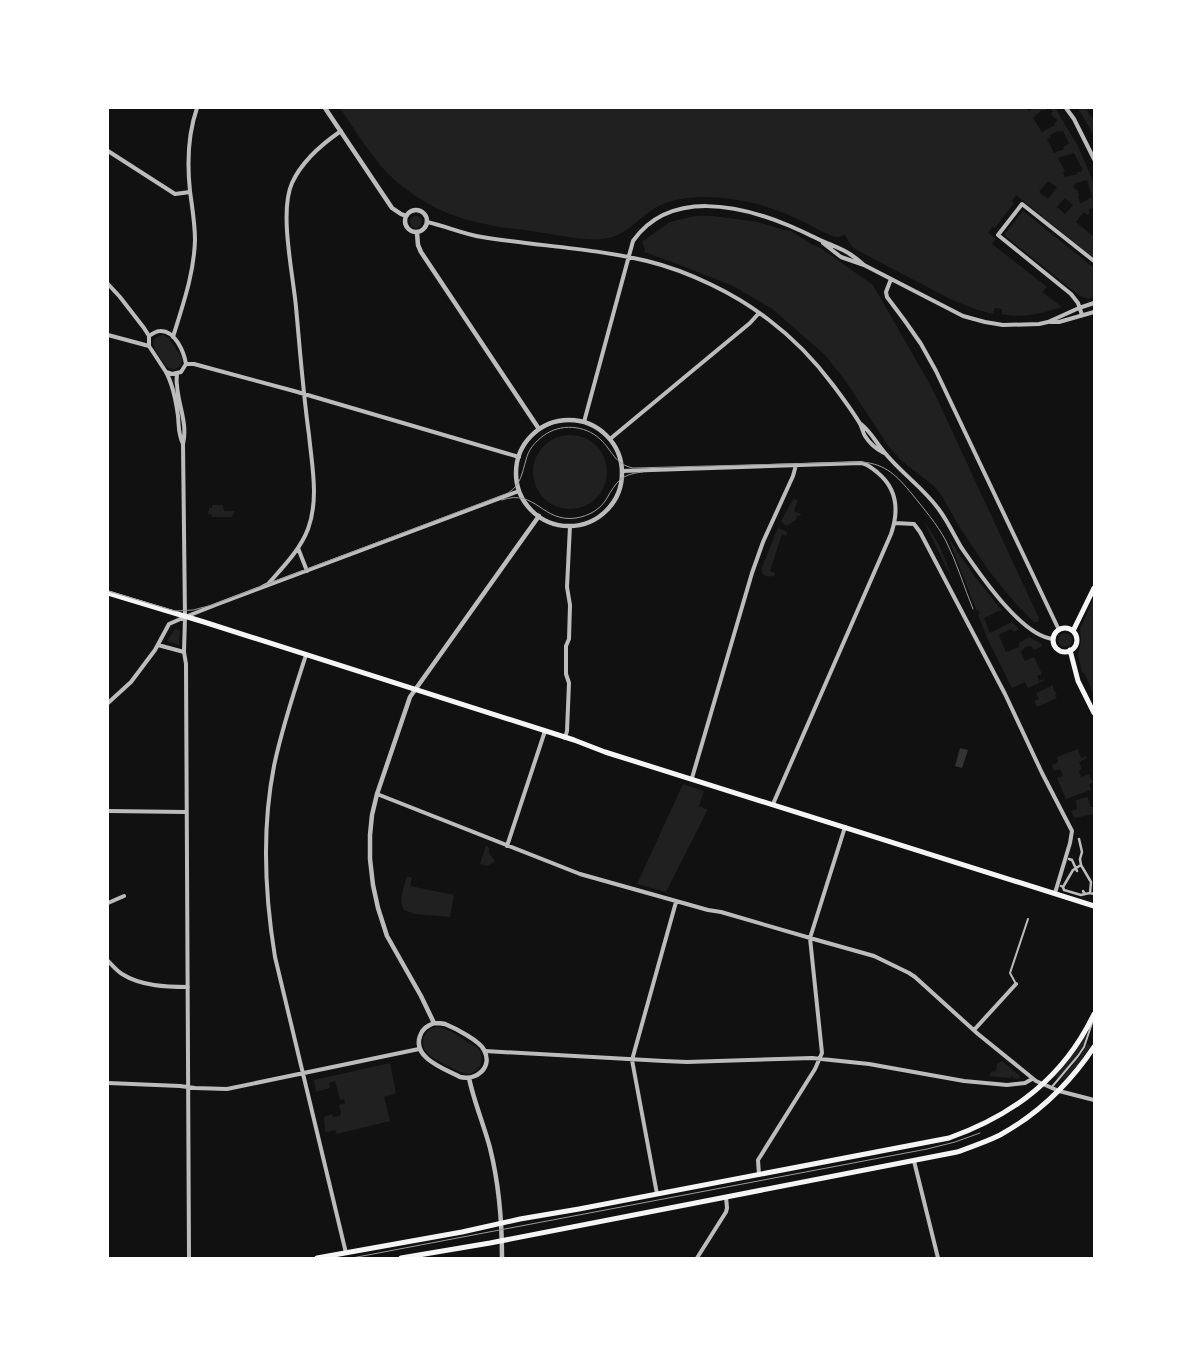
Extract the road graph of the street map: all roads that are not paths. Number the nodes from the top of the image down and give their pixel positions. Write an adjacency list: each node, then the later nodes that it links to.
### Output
1 (197, 108): 7 (street)
2 (325, 108): 4 (street)
3 (1066, 108): 6 (street)
4 (341, 131): 8 (street); 30 (street)
5 (108, 151): 7 (street)
6 (1094, 159)
7 (190, 192): 25 (street)
8 (406, 216): 9 (street); 10 (street)
9 (427, 222): 10 (street); 12 (street)
10 (417, 233): 32 (street)
11 (817, 239): 12 (street); 14 (street); 14 (street)
12 (629, 257): 20 (street); 31 (street)
13 (1094, 261): 18 (street)
14 (864, 265): 15 (street)
15 (891, 279): 22 (street); 48 (street)
16 (108, 284): 24 (street)
17 (1094, 303): 18 (street)
18 (1080, 308): 21 (street); 22 (street)
19 (1094, 312): 21 (street)
20 (759, 313): 33 (street); 50 (street)
21 (1082, 315): 22 (street)
22 (1048, 322)
23 (108, 335): 26 (street)
24 (149, 336): 25 (street); 26 (street)
25 (173, 336): 27 (street)
26 (149, 346): 28 (street)
27 (186, 364): 29 (street); 30 (street)
28 (166, 372): 29 (street); 34 (street)
29 (177, 373): 34 (street)
30 (304, 394): 35 (street); 42 (street)
31 (584, 422): 32 (street); 33 (street)
32 (539, 429): 35 (street)
33 (610, 440): 37 (street)
34 (182, 444): 47 (street)
35 (519, 457): 38 (street)
36 (796, 465): 37 (street); 40 (street); 60 (street)
37 (622, 471): 41 (street)
38 (519, 491): 39 (street); 43 (street)
39 (539, 516): 41 (street); 55 (street)
40 (895, 523): 62 (street); 71 (street)
41 (570, 526): 59 (street)
42 (298, 548): 43 (street); 44 (street)
43 (307, 571): 44 (street)
44 (262, 588): 47 (street)
45 (1094, 588): 49 (main road)
46 (108, 593): 47 (main road)
47 (185, 617): 51 (street); 53 (street); 54 (main road)
48 (1059, 630): 49 (main road); 50 (main road)
49 (1073, 631): 52 (main road)
50 (1053, 638): 52 (main road)
51 (158, 645): 53 (street); 56 (street)
52 (1070, 650): 57 (main road)
53 (184, 652): 64 (street)
54 (306, 655): 55 (main road); 91 (street)
55 (415, 690): 58 (main road); 61 (street)
56 (108, 703)
57 (1094, 713)
58 (545, 731): 59 (main road); 67 (street)
59 (565, 738): 60 (main road)
60 (692, 778): 62 (main road)
61 (377, 794): 67 (street); 84 (street)
62 (773, 804): 65 (main road)
63 (108, 811): 64 (street)
64 (186, 812): 82 (street)
65 (845, 827): 71 (main road); 79 (street)
66 (1079, 840): 69 (street)
67 (507, 846): 75 (street)
68 (1069, 859): 70 (street)
69 (1081, 865): 70 (street); 72 (street)
70 (1077, 870): 72 (street)
71 (1054, 893): 77 (main road)
72 (1090, 893): 73 (street)
73 (1094, 894)
74 (124, 896): 76 (street)
75 (676, 902): 79 (street); 90 (street)
76 (108, 903)
77 (1094, 906)
78 (1028, 919): 81 (lane)
79 (810, 938): 85 (street); 89 (street)
80 (108, 961): 82 (street)
81 (1016, 984): 85 (street)
82 (188, 987): 96 (street)
83 (1094, 1015): 95 (main road); 97 (lane)
84 (434, 1023): 87 (street); 88 (street)
85 (974, 1030): 93 (street)
86 (1094, 1047): 98 (main road)
87 (419, 1049): 91 (street); 92 (street)
88 (485, 1051): 90 (street); 92 (street)
89 (821, 1058): 90 (street); 93 (street); 101 (street)
90 (632, 1060): 102 (street)
91 (303, 1074): 96 (street); 106 (street)
92 (469, 1078): 104 (street)
93 (1032, 1079): 95 (street)
94 (108, 1083): 96 (street)
95 (1043, 1085): 97 (street); 101 (main road)
96 (189, 1087): 107 (street)
97 (1052, 1088): 98 (street)
98 (1059, 1091): 99 (street); 100 (main road)
99 (1094, 1100)
100 (914, 1162): 103 (main road); 112 (street)
101 (759, 1175): 102 (main road)
102 (657, 1194): 104 (main road)
103 (726, 1197): 105 (main road); 111 (street)
104 (501, 1223): 105 (street); 106 (main road)
105 (502, 1240): 109 (main road); 110 (street)
106 (346, 1253): 108 (main road)
107 (189, 1258)
108 (317, 1258)
109 (401, 1258)
110 (502, 1258)
111 (697, 1258)
112 (938, 1258)

